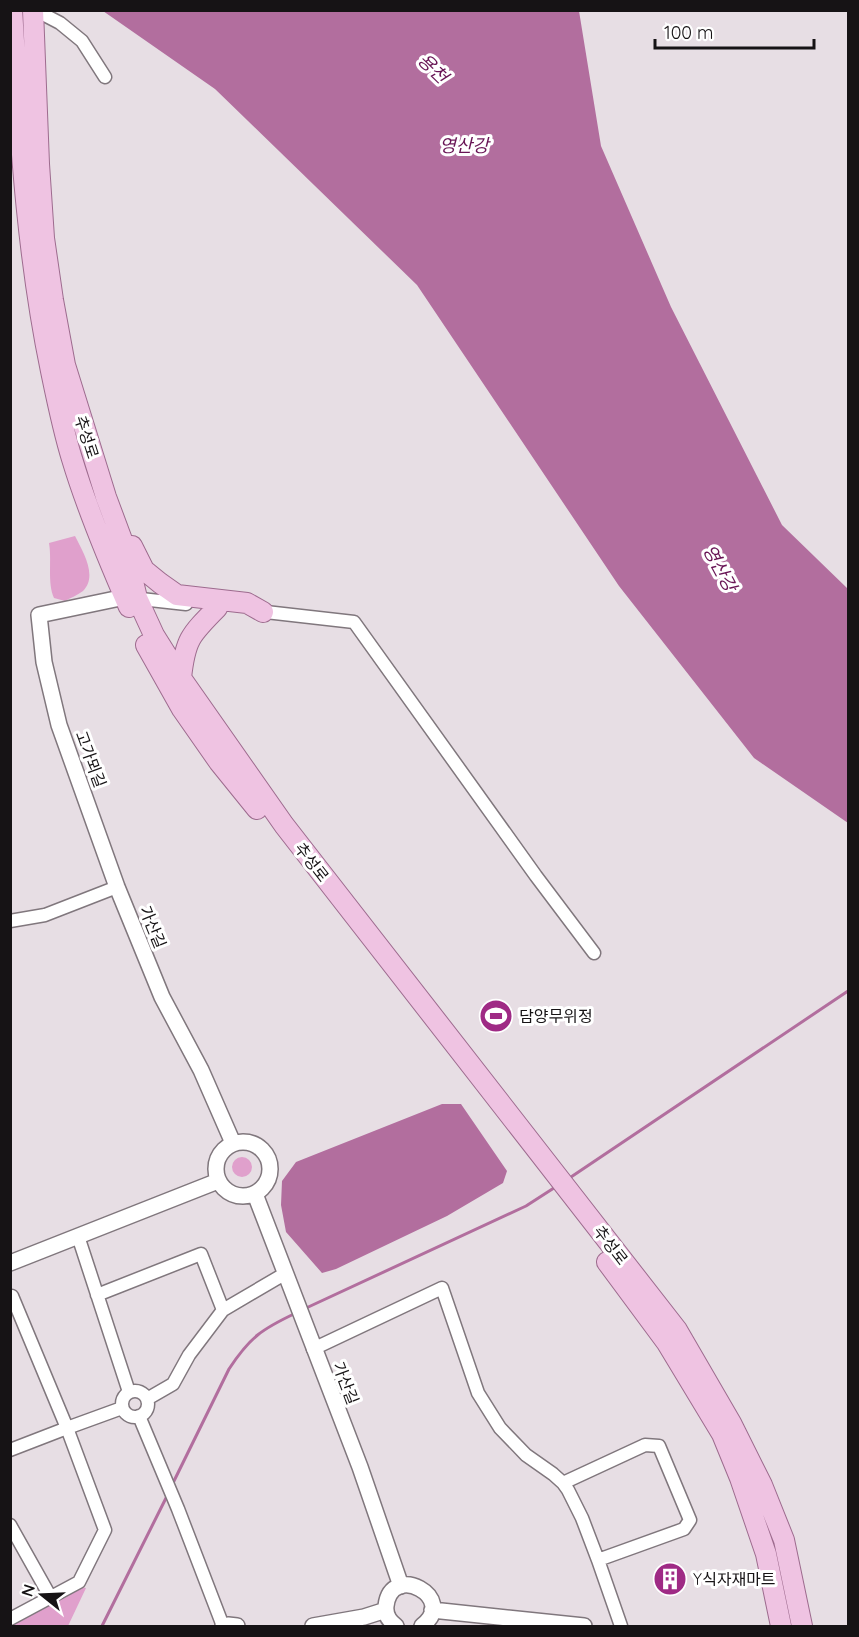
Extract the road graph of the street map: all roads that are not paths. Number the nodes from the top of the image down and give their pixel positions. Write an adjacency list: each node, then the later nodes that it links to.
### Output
1 (12, 10): 5 (main road, 추성로)
2 (34, 10): 3 (street); 4 (main road, 추성로)
3 (105, 77)
4 (76, 404): 5 (main road, 추성로); 7 (main road)
5 (131, 598): 6 (street); 8 (main road, 추성로); 9 (street, 고가뫼길); 13 (main road, 추성로)
6 (217, 608): 7 (street); 8 (main road)
7 (263, 612): 11 (street)
8 (181, 678): 13 (main road, 추성로)
9 (117, 887): 10 (street); 12 (street, 가산길)
10 (10, 921)
11 (594, 953)
12 (233, 1143): 14 (street); 15 (street)
13 (544, 1168): 16 (main road, 추성로)
14 (218, 1181): 15 (street); 17 (street)
15 (255, 1194): 19 (street, 가산길)
16 (574, 1207): 35 (main road, 추성로); 48 (main road, 추성로)
17 (78, 1236): 18 (street); 20 (street)
18 (10, 1263)
19 (286, 1273): 22 (street); 23 (street, 가산길)
20 (97, 1294): 22 (street); 24 (street)
21 (10, 1297): 28 (street)
22 (223, 1310): 25 (street)
23 (314, 1349): 30 (street); 33 (street, 가산길)
24 (129, 1392): 25 (street); 26 (street)
25 (147, 1399): 27 (street)
26 (122, 1408): 27 (street); 28 (street)
27 (139, 1416): 39 (street)
28 (67, 1428): 29 (street); 34 (street)
29 (10, 1450)
30 (563, 1483): 32 (street); 32 (street)
31 (10, 1525): 34 (street)
32 (598, 1560): 45 (street)
33 (401, 1586): 36 (street); 37 (street)
34 (51, 1598): 38 (street)
35 (776, 1600): 46 (main road); 47 (main road, 추성로)
36 (386, 1610): 41 (street); 42 (street)
37 (432, 1610): 43 (street); 44 (street)
38 (10, 1619)
39 (223, 1626): 40 (street)
40 (237, 1626)
41 (313, 1626)
42 (396, 1626)
43 (422, 1626)
44 (584, 1626)
45 (621, 1626)
46 (772, 1626)
47 (781, 1626)
48 (802, 1626)

